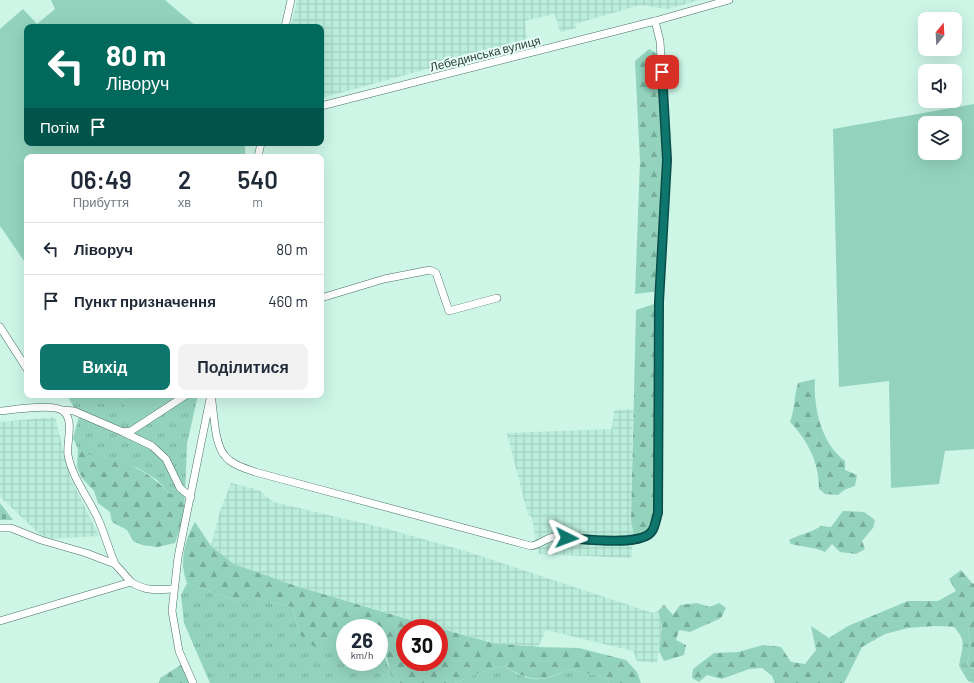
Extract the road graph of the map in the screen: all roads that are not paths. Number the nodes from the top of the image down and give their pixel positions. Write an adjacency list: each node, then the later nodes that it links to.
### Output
1 (291, 0): 4 (street)
2 (729, 0): 3 (street, Лебединська вулиця)
3 (655, 21): 5 (street, Лебединська вулиця); 12 (street)
4 (286, 24)
5 (324, 105)
6 (324, 297): 7 (street)
7 (497, 298)
8 (0, 327): 9 (street)
9 (24, 364)
10 (181, 398): 15 (street)
11 (210, 398): 16 (street)
12 (211, 398)
13 (62, 410): 14 (street); 15 (street); 18 (street)
14 (0, 411)
15 (123, 432): 16 (street)
16 (191, 497): 20 (street)
17 (0, 528): 18 (street)
18 (115, 564): 19 (street)
19 (131, 582): 20 (street); 21 (street)
20 (173, 589): 22 (street)
21 (0, 621)
22 (193, 683)

